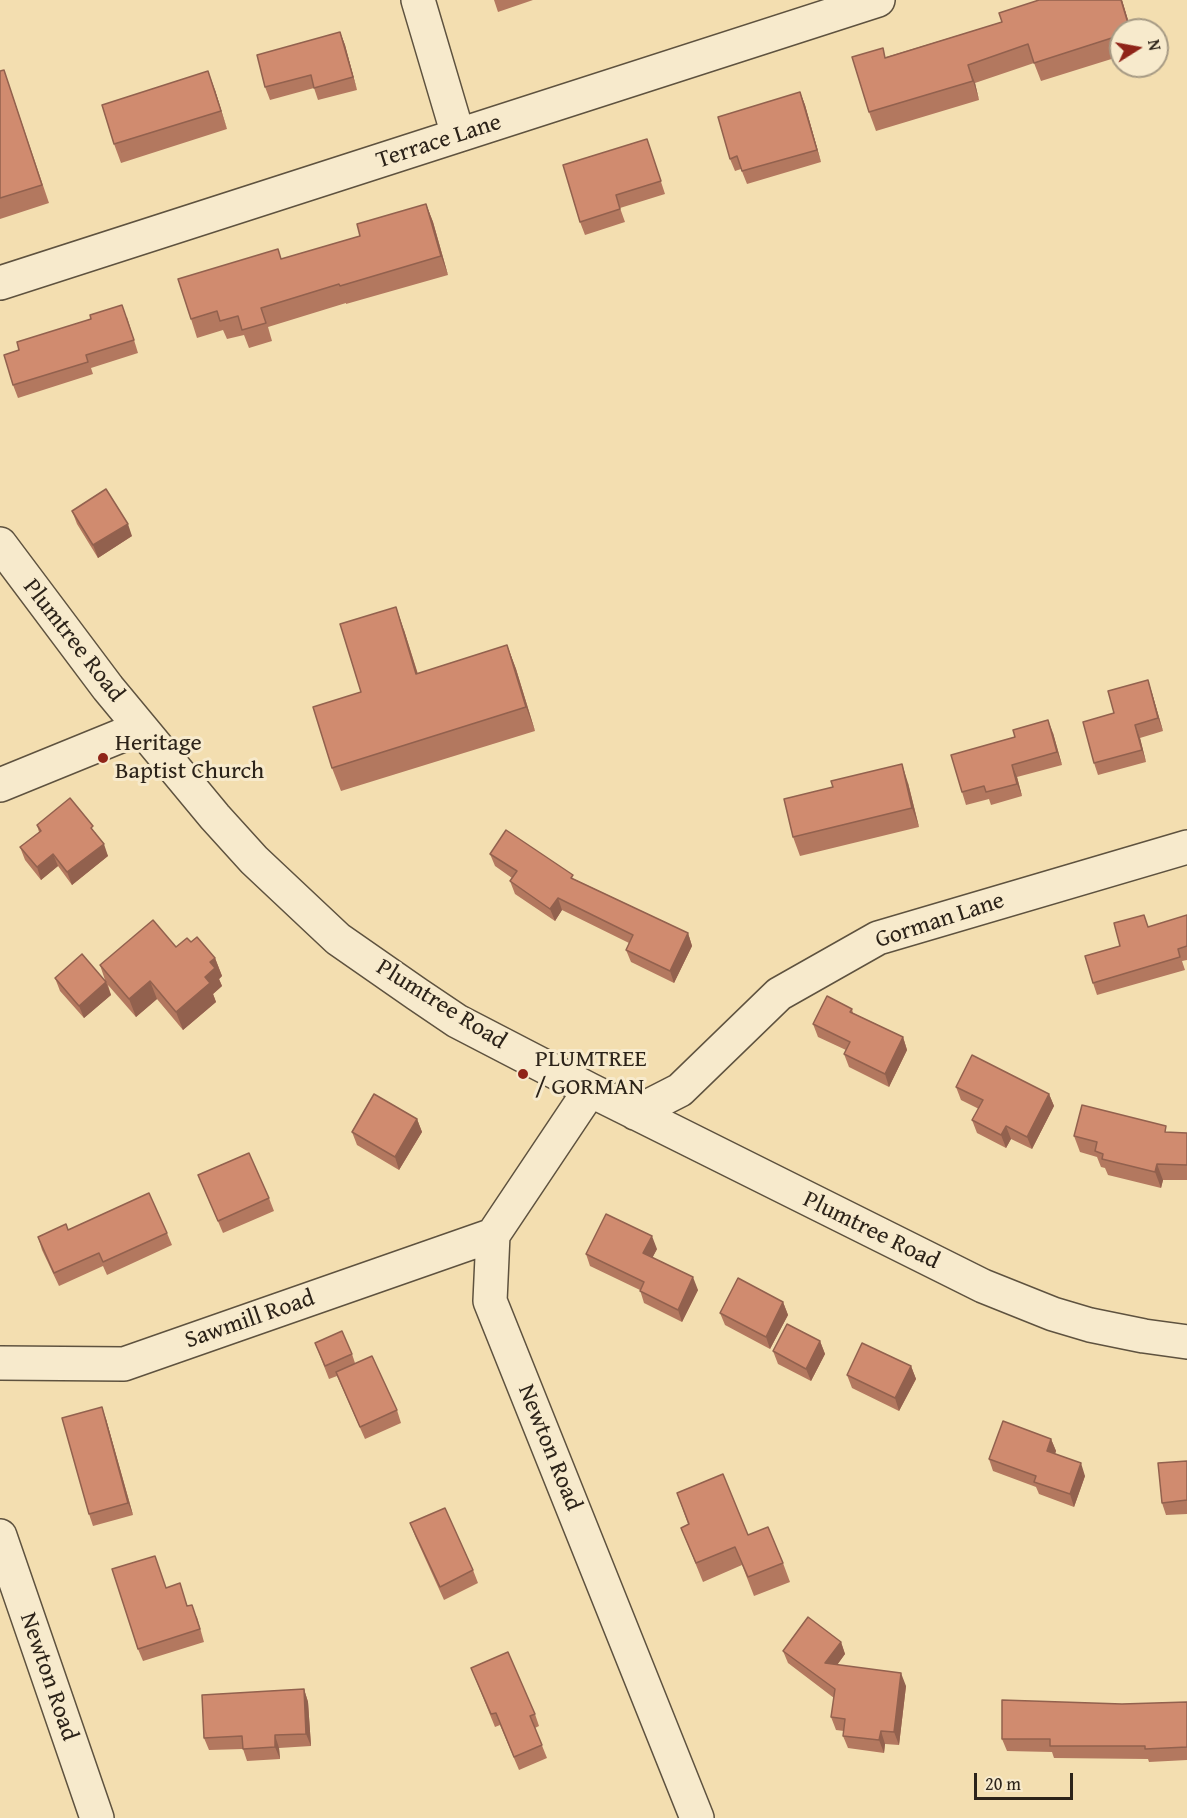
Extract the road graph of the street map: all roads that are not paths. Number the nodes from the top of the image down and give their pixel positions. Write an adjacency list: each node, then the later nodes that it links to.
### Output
1 (418, 0): 3 (street)
2 (878, 0): 3 (street, Terrace Lane)
3 (458, 135): 4 (street, Terrace Lane)
4 (0, 283)
5 (0, 544): 6 (street, Plumtree Road)
6 (140, 728): 7 (street); 9 (street, Plumtree Road)
7 (0, 785)
8 (1187, 847): 10 (street, Gorman Lane)
9 (590, 1090): 10 (street, Plumtree Road); 11 (street)
10 (635, 1113): 12 (street, Plumtree Road)
11 (493, 1235): 13 (street, Sawmill Road); 16 (street, Newton Road)
12 (1187, 1342)
13 (0, 1363)
14 (0, 1536): 15 (street, Newton Road)
15 (97, 1818)
16 (697, 1818)

